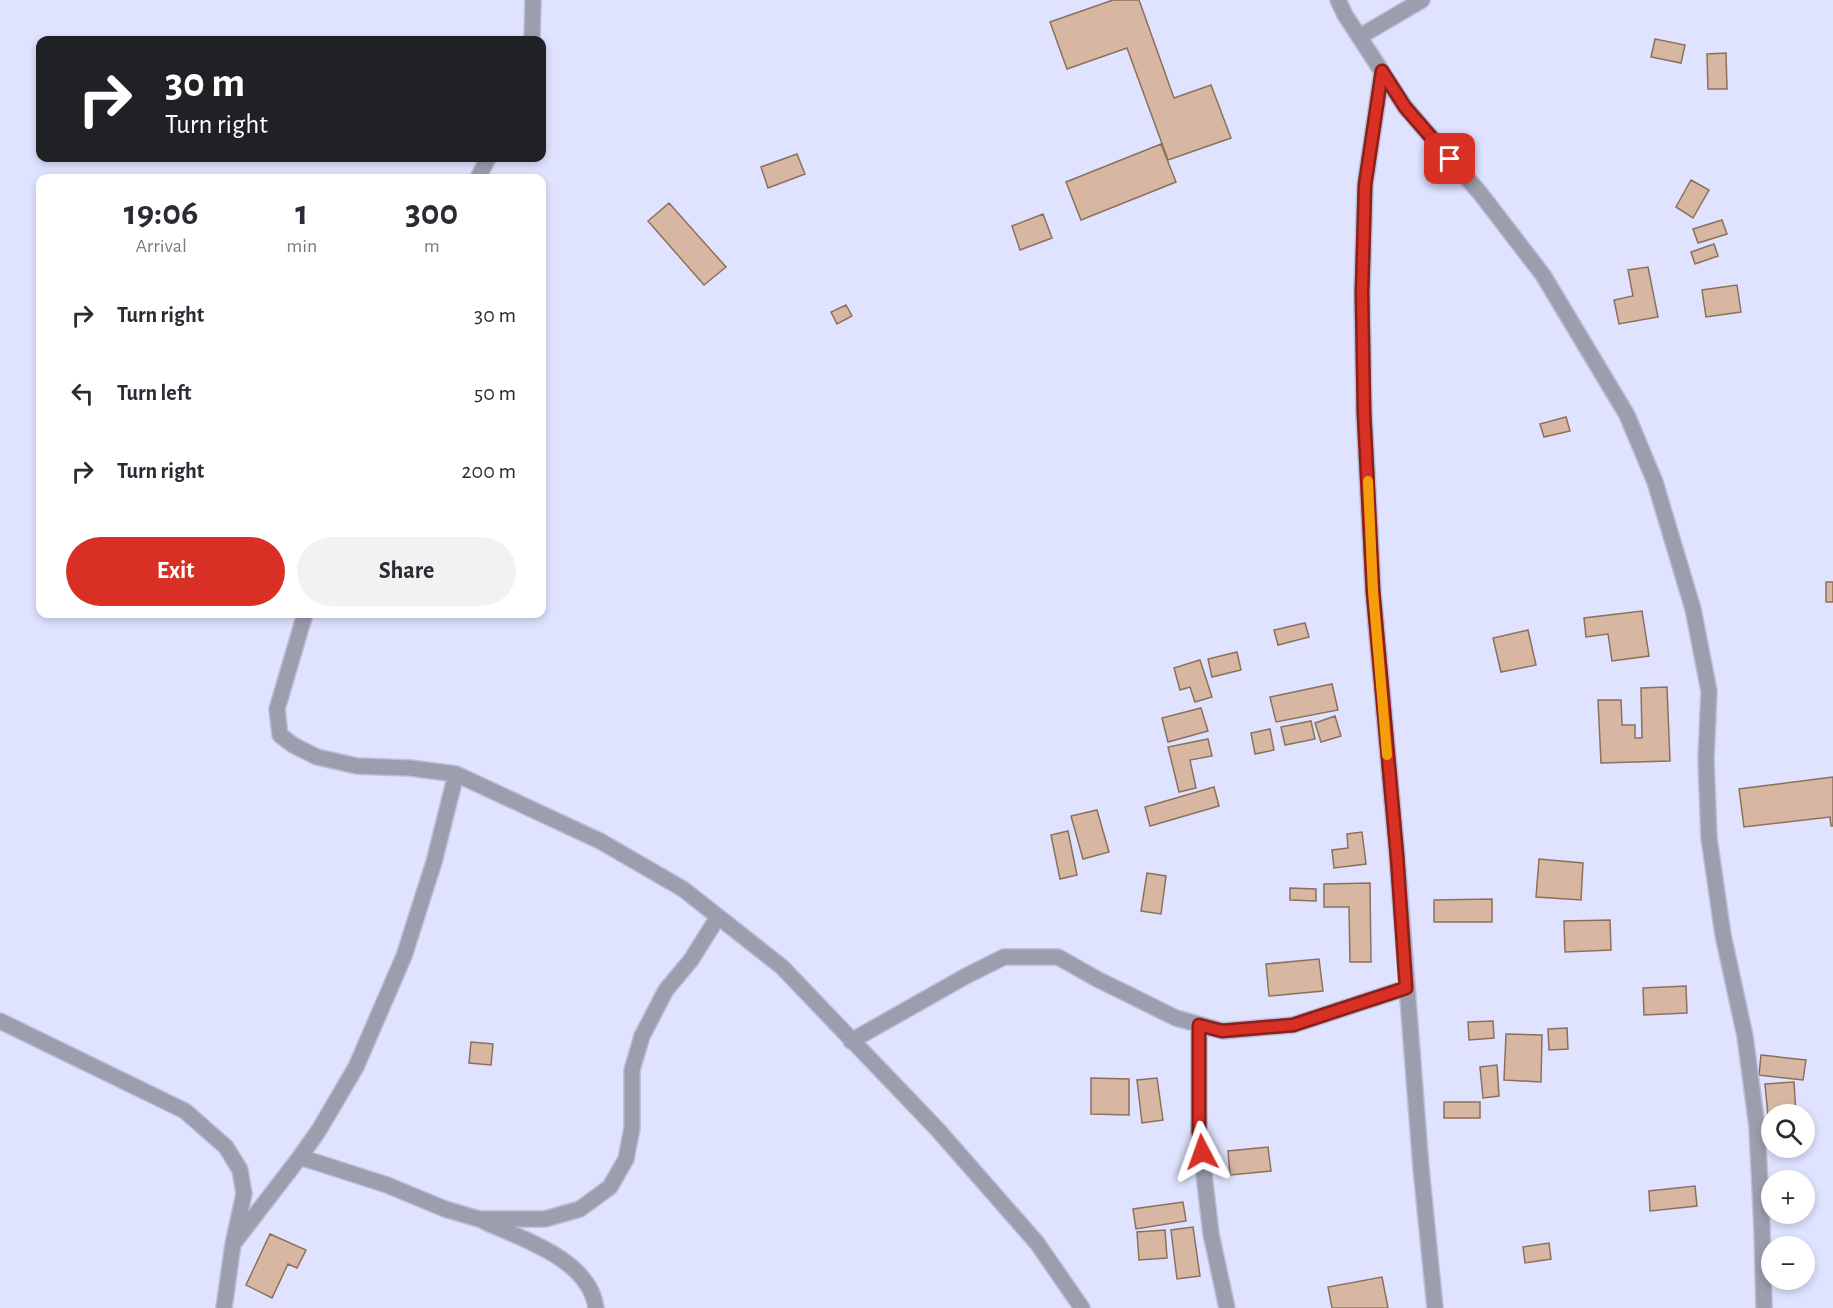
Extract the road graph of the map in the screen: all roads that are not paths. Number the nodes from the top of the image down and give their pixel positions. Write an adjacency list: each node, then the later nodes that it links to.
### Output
1 (533, 0): 4 (street)
2 (1338, 0): 5 (street)
3 (1422, 0): 5 (street)
4 (532, 36)
5 (1359, 36): 6 (street)
6 (1382, 71): 10 (street); 22 (street)
7 (304, 618): 8 (street)
8 (456, 774): 9 (street); 14 (street)
9 (718, 917): 13 (street); 15 (street)
10 (1406, 988): 12 (street); 21 (street)
11 (0, 1022): 16 (street)
12 (1199, 1025): 13 (street); 20 (street)
13 (851, 1041): 19 (street)
14 (300, 1157): 15 (street); 16 (street)
15 (479, 1219): 18 (street)
16 (233, 1244): 17 (street)
17 (224, 1308)
18 (596, 1308)
19 (1082, 1308)
20 (1227, 1308)
21 (1435, 1308)
22 (1764, 1308)

